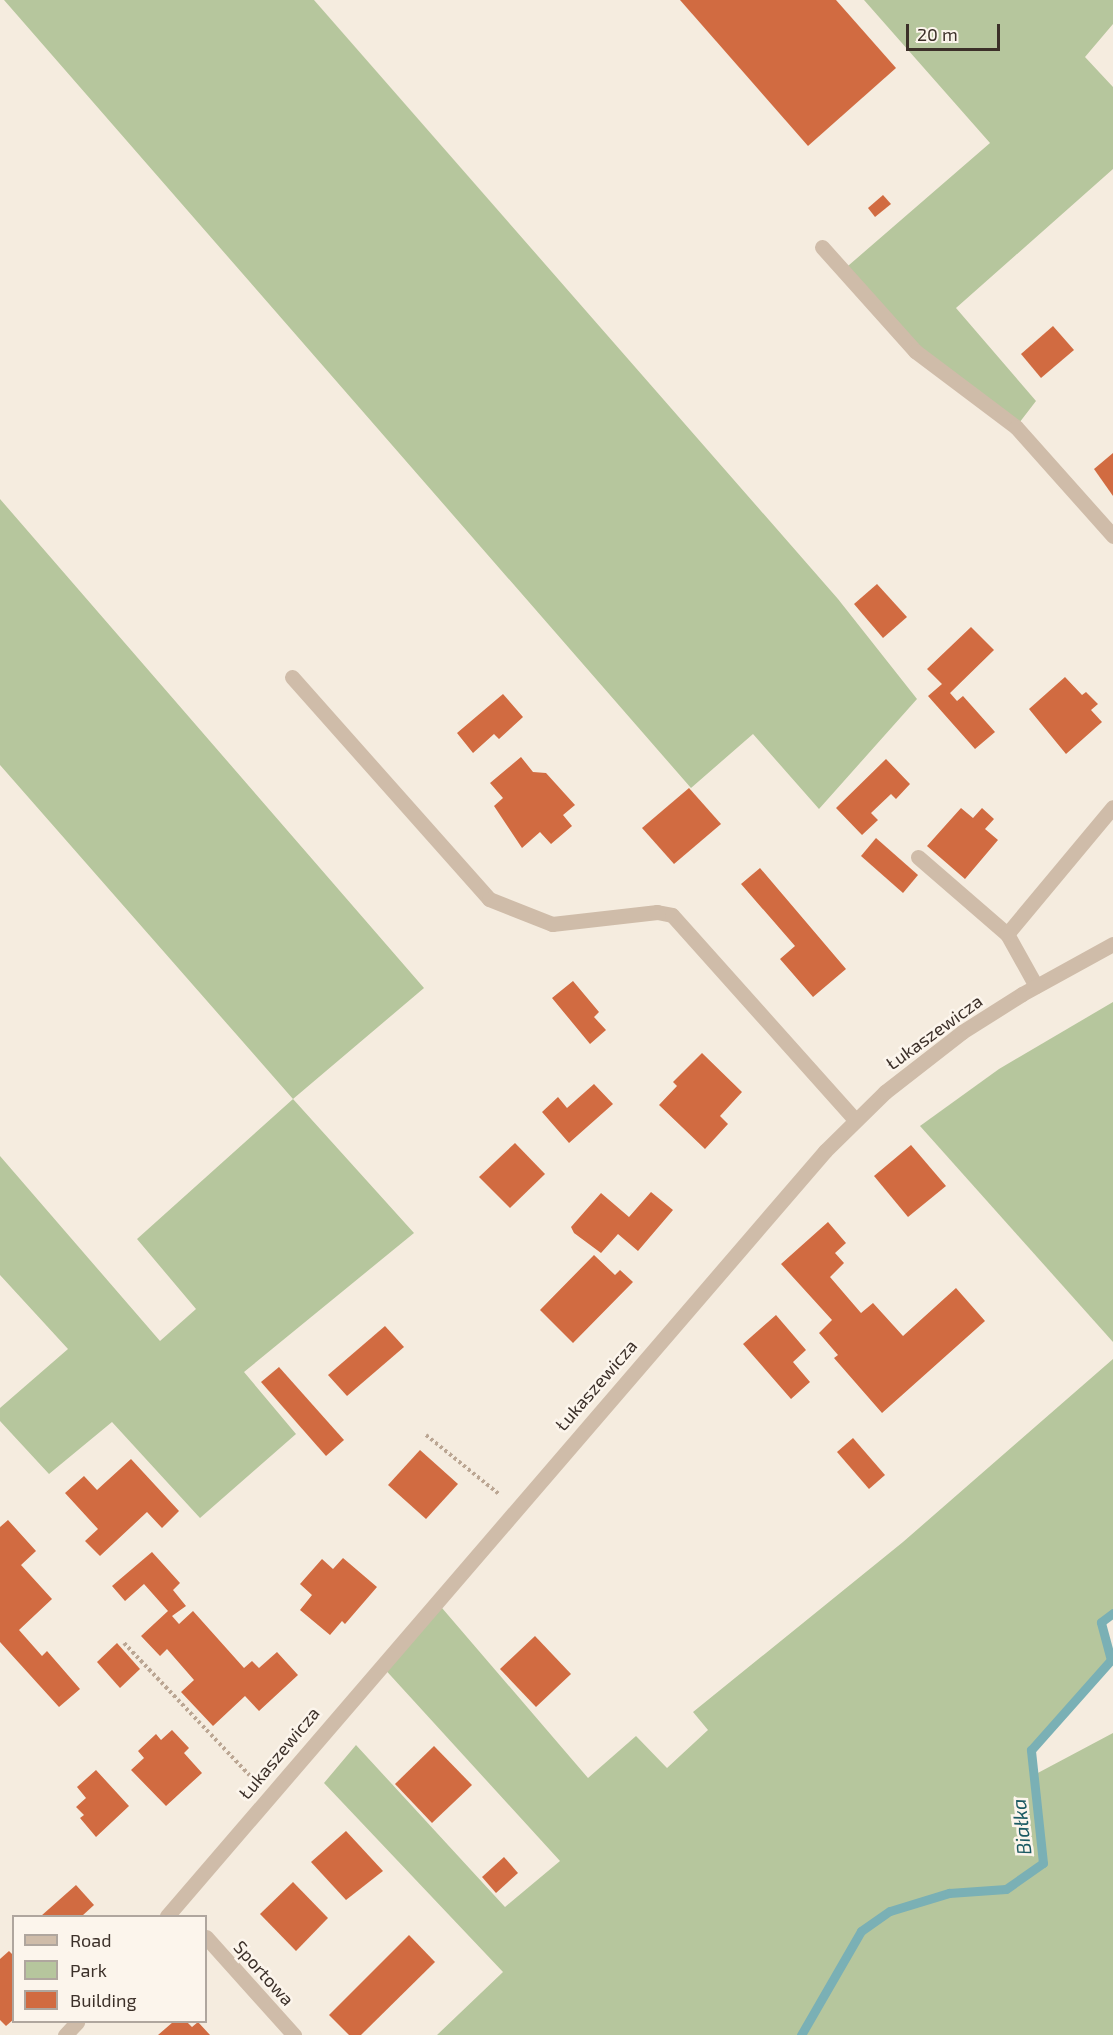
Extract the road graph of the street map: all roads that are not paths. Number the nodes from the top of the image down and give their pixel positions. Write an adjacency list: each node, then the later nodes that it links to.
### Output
1 (822, 247): 2 (street)
2 (1113, 536)
3 (292, 677): 9 (street)
4 (1113, 807): 6 (street)
5 (918, 857): 6 (street)
6 (1007, 934): 8 (street)
7 (1113, 944): 8 (street, Łukaszewicza)
8 (1036, 986): 9 (street, Łukaszewicza)
9 (855, 1120): 10 (street, Łukaszewicza)
10 (175, 1914)
11 (207, 1938): 14 (street, Sportowa)
12 (76, 2023): 13 (street)
13 (65, 2035)
14 (294, 2035)

